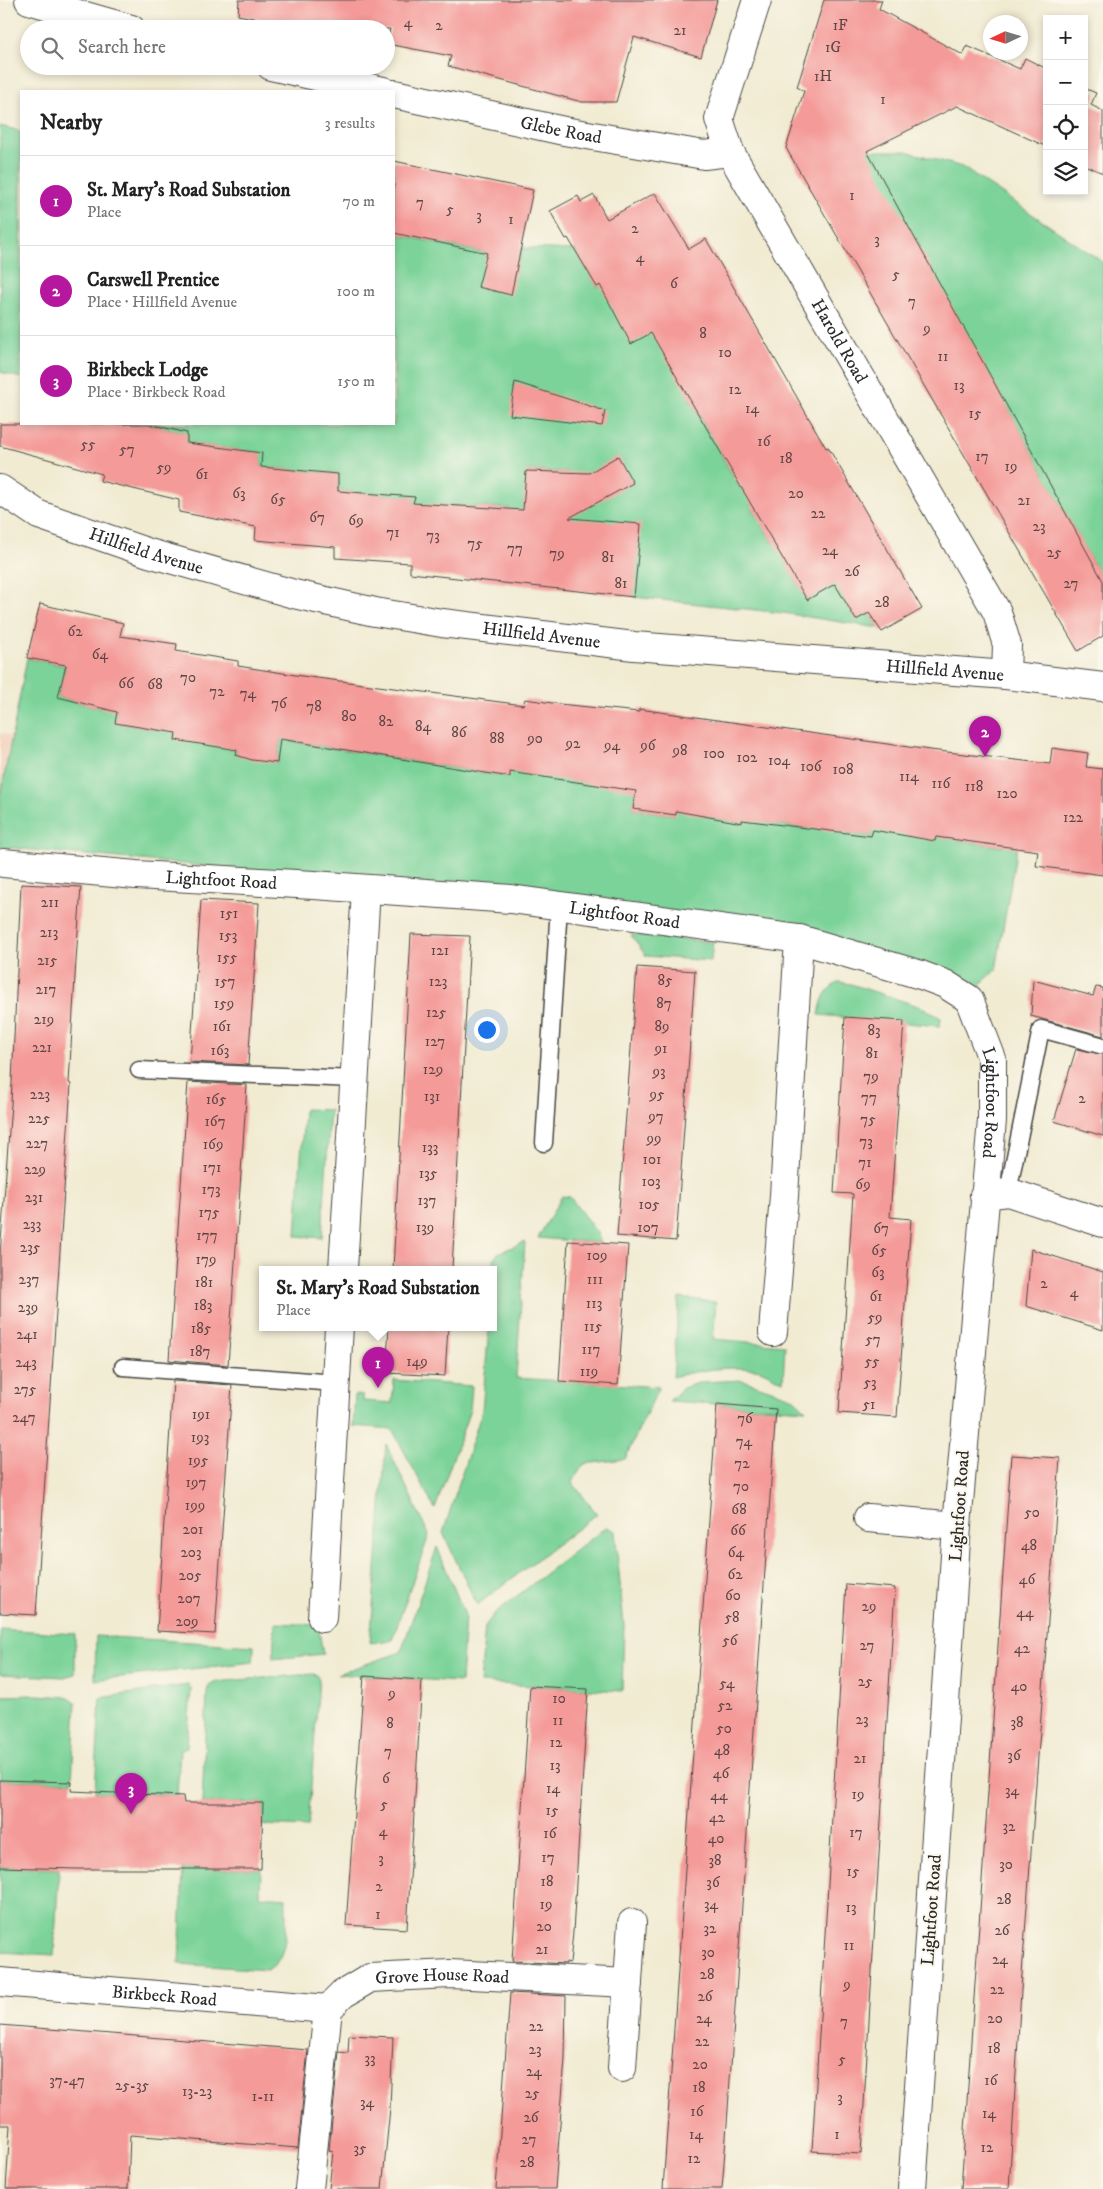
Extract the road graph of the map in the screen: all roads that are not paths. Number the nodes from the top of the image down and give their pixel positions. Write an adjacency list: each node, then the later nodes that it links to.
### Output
1 (29, 0): 3 (street)
2 (757, 0): 7 (street, Harold Road)
3 (99, 20)
4 (311, 75): 5 (street)
5 (378, 90)
6 (395, 94): 7 (street, Glebe Road)
7 (730, 152): 9 (street, Harold Road)
8 (0, 489): 9 (street, Hillfield Avenue)
9 (1006, 675): 10 (street, Hillfield Avenue)
10 (1103, 687)
11 (2, 863): 12 (street, Lightfoot Road)
12 (366, 889): 13 (street, Lightfoot Road); 17 (street)
13 (559, 906): 14 (street, Lightfoot Road); 18 (lane)
14 (799, 939): 19 (street, Lightfoot Road); 23 (street)
15 (1100, 1045): 19 (lane)
16 (139, 1070): 17 (lane)
17 (354, 1079): 21 (street)
18 (544, 1143)
19 (996, 1194): 20 (street); 27 (street, Lightfoot Road)
20 (1103, 1224)
21 (343, 1266)
22 (339, 1331): 25 (street)
23 (773, 1332)
24 (123, 1367): 25 (lane)
25 (336, 1383): 28 (street)
26 (868, 1518): 27 (street)
27 (957, 1526): 35 (street, Lightfoot Road)
28 (322, 1618)
29 (632, 1923): 31 (street)
30 (0, 1982): 32 (street, Birkbeck Road)
31 (628, 1984): 32 (street, Grove House Road); 33 (street)
32 (328, 2009): 34 (street)
33 (622, 2068)
34 (308, 2189)
35 (912, 2189)

